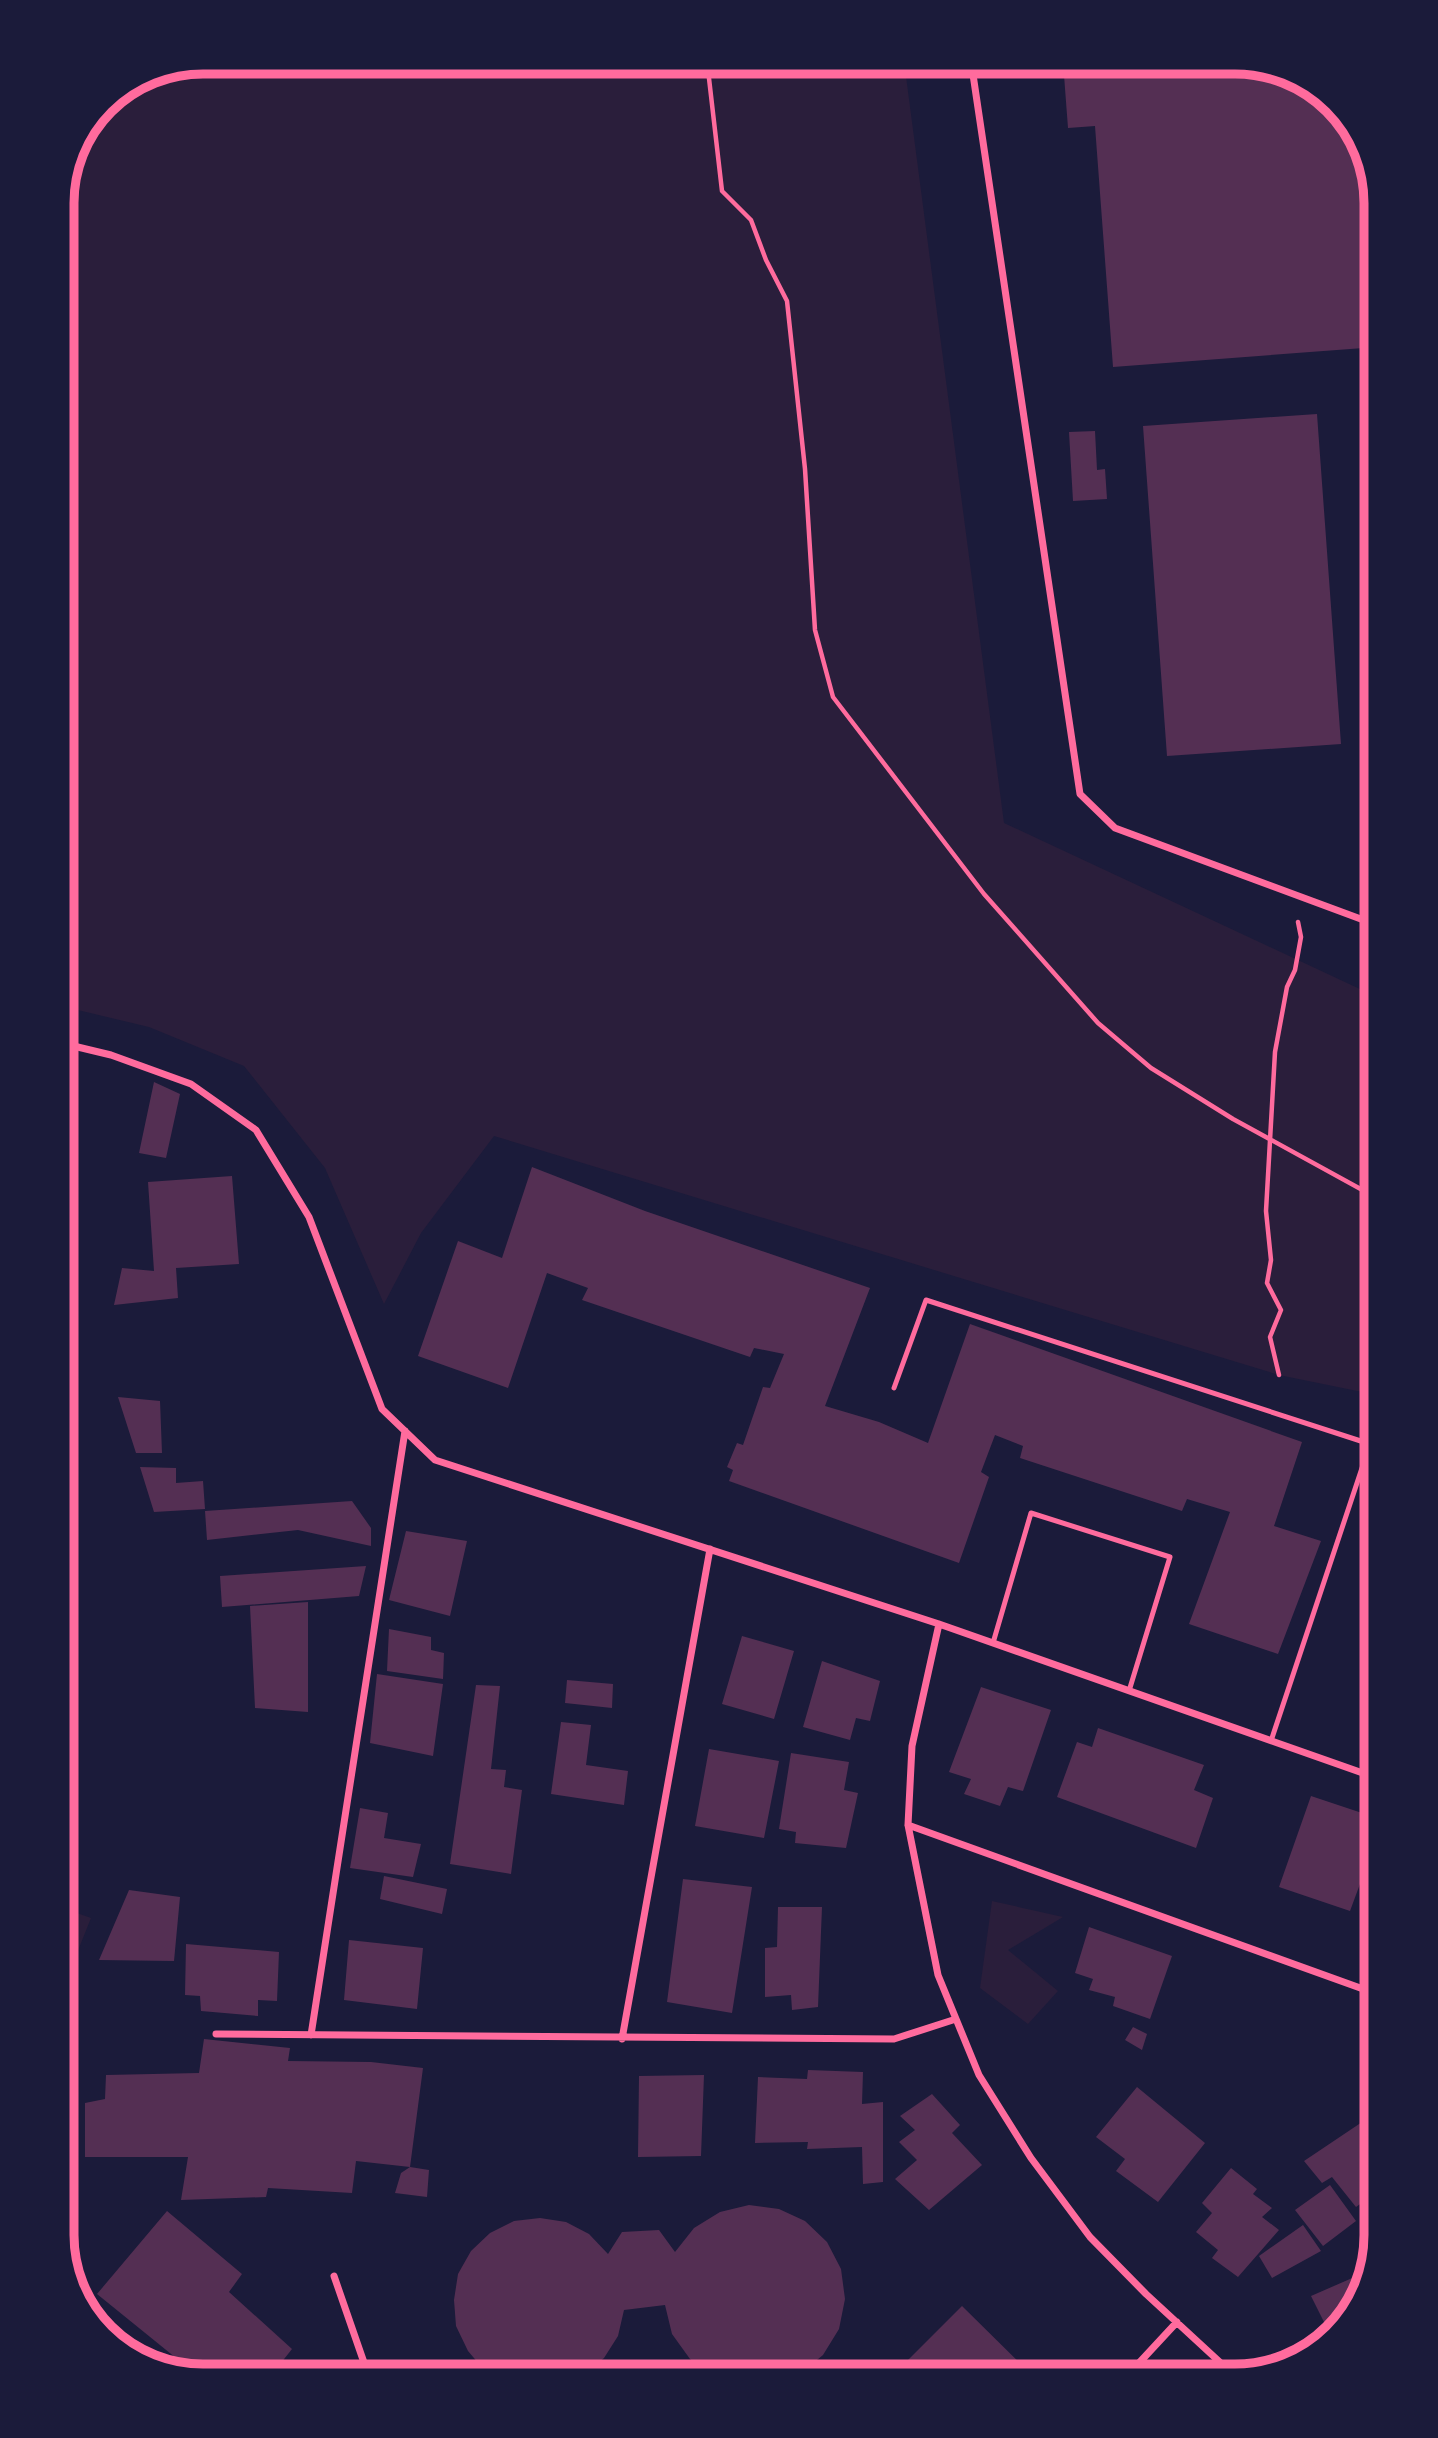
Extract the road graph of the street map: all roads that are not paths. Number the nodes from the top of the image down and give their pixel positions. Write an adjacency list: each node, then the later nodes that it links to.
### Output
1 (973, 74): 2 (street)
2 (1364, 920)
3 (74, 1046): 5 (street)
4 (894, 1388): 6 (lane)
5 (405, 1431): 8 (street); 18 (street)
6 (1364, 1442)
7 (1364, 1462): 12 (lane)
8 (710, 1549): 9 (street); 19 (street)
9 (939, 1624): 10 (street); 14 (street)
10 (993, 1643): 11 (street); 11 (lane)
11 (1129, 1691): 12 (street)
12 (1271, 1741): 13 (street)
13 (1364, 1773)
14 (908, 1825): 15 (street); 16 (street)
15 (1364, 1989)
16 (956, 2020): 19 (street); 21 (street)
17 (216, 2034): 18 (street)
18 (311, 2035): 19 (street)
19 (622, 2039)
20 (334, 2276): 22 (street)
21 (1177, 2322): 23 (street); 24 (street)
22 (365, 2364)
23 (1138, 2364)
24 (1223, 2364)

